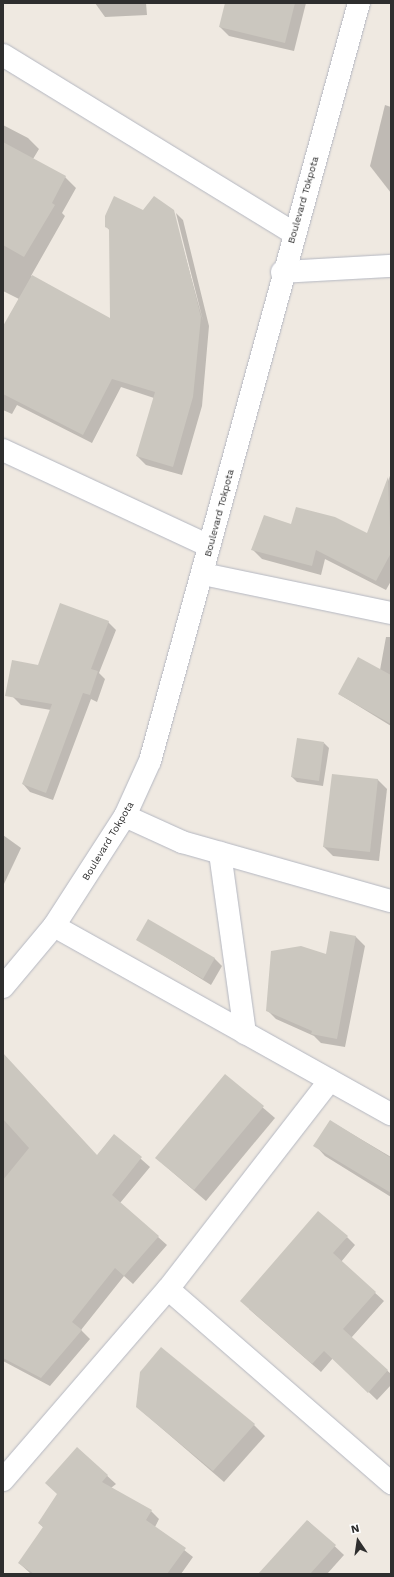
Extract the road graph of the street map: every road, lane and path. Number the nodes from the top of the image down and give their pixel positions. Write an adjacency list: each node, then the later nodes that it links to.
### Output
1 (359, 3): 3 (street, Boulevard Tokpota)
2 (3, 55): 3 (street)
3 (293, 233): 5 (street, Boulevard Tokpota)
4 (391, 266): 5 (street)
5 (282, 272): 7 (street, Boulevard Tokpota)
6 (3, 450): 7 (street)
7 (209, 546): 8 (street, Boulevard Tokpota)
8 (203, 574): 9 (street); 10 (street, Boulevard Tokpota)
9 (391, 613)
10 (125, 816): 11 (street); 13 (street, Boulevard Tokpota)
11 (220, 853): 12 (street); 15 (street)
12 (391, 901)
13 (54, 926): 14 (street, Boulevard Tokpota); 15 (street)
14 (3, 987)
15 (244, 1033): 16 (street)
16 (330, 1080): 17 (street); 18 (street)
17 (391, 1114)
18 (168, 1289): 19 (street); 20 (street)
19 (3, 1480)
20 (391, 1483)

